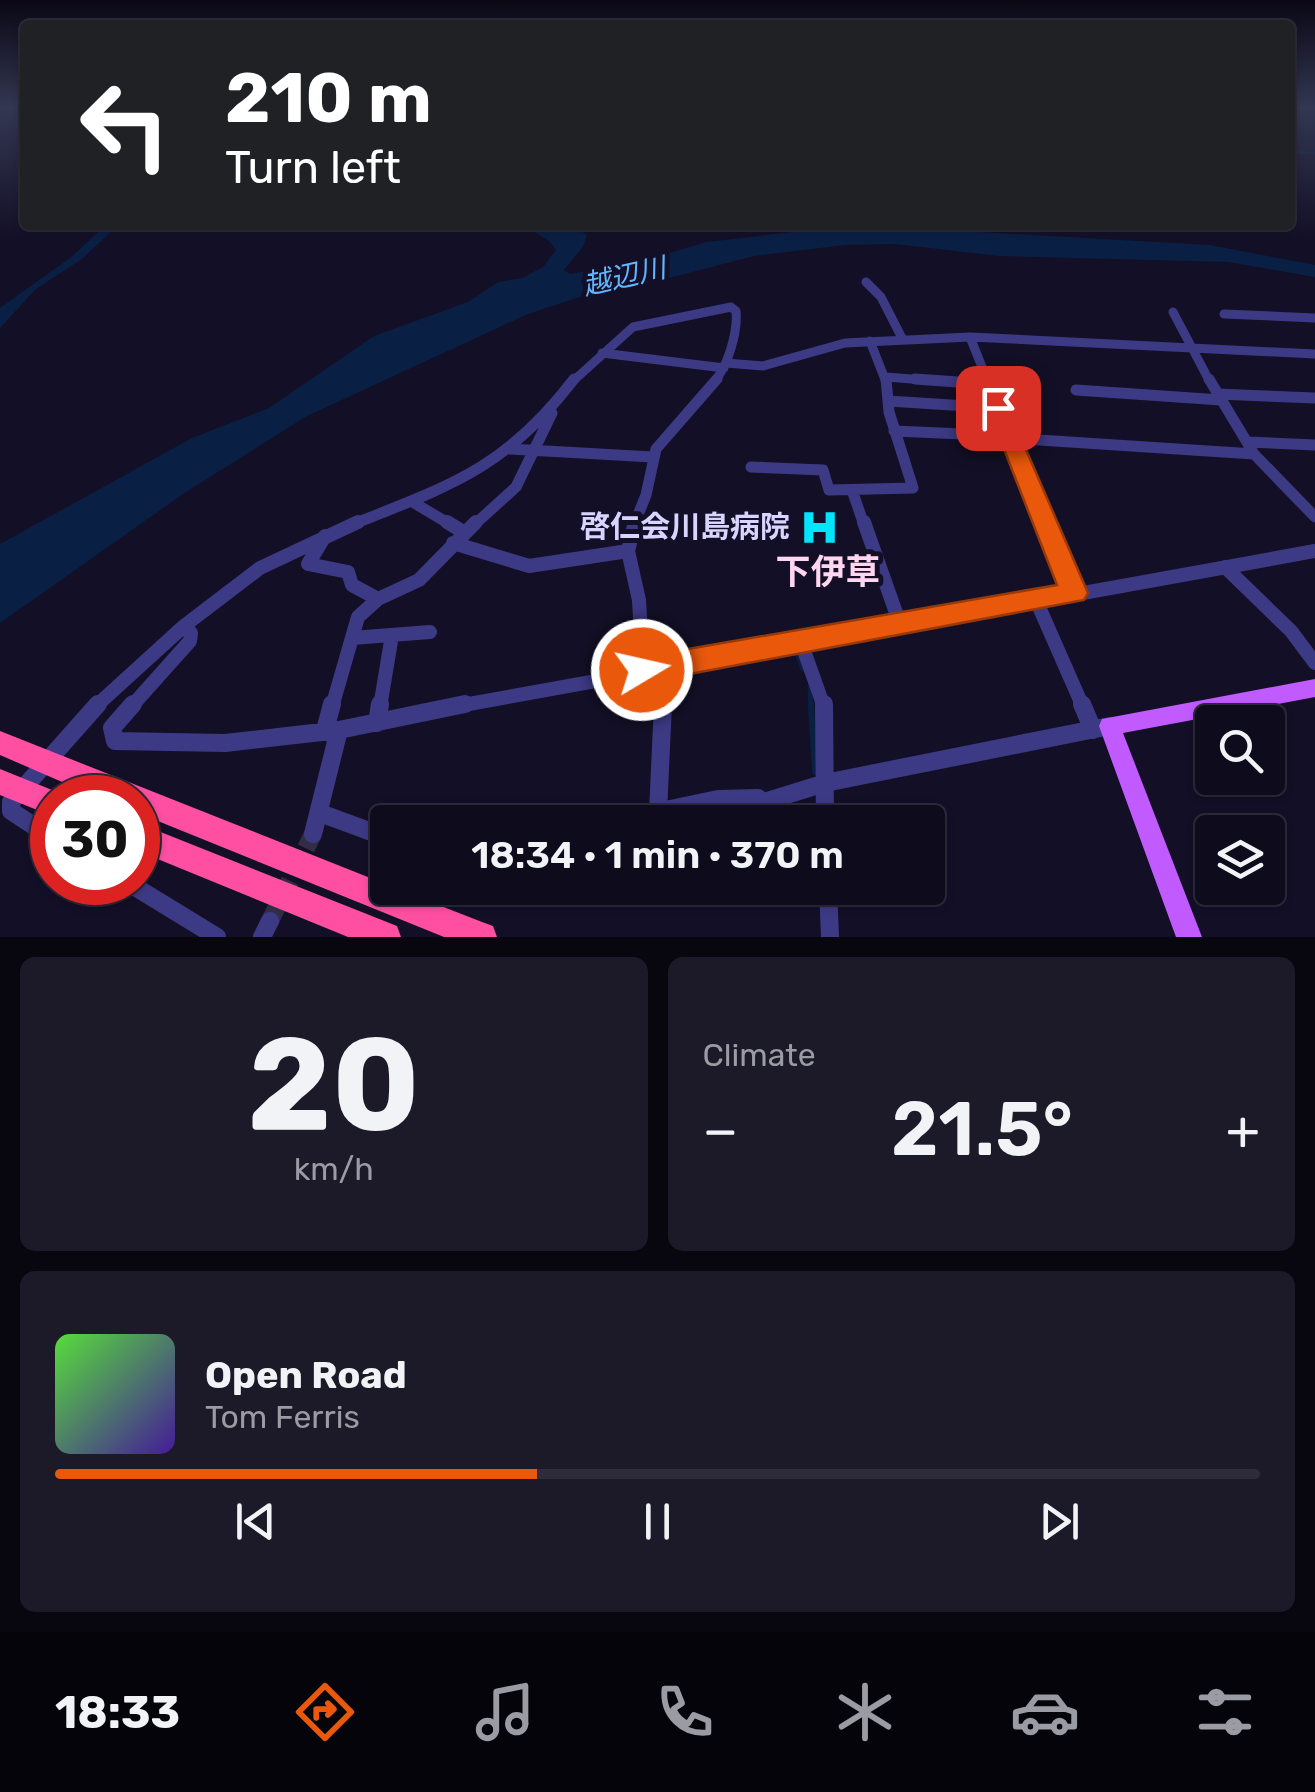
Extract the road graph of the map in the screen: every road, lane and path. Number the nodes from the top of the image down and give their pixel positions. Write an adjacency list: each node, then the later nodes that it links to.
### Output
1 (866, 282): 6 (street)
2 (1173, 312): 8 (street)
3 (1224, 314): 4 (street)
4 (1315, 318)
5 (970, 338): 6 (street); 8 (street); 13 (street)
6 (903, 340): 7 (street)
7 (870, 341): 11 (street); 12 (street)
8 (1191, 350): 10 (street); 15 (street)
9 (602, 353): 11 (street); 11 (street); 19 (street)
10 (1315, 354)
11 (725, 365): 27 (street)
12 (886, 376): 13 (street); 17 (street)
13 (987, 384): 18 (street)
14 (1076, 390): 15 (street)
15 (1219, 397): 16 (street); 22 (street)
16 (1315, 398)
17 (888, 401): 18 (street); 20 (street)
18 (998, 408): 21 (street)
19 (553, 410): 24 (street); 25 (street)
20 (894, 432): 21 (street); 29 (street)
21 (1010, 437): 26 (street); 37 (street)
22 (1247, 442): 23 (street); 26 (street)
23 (1315, 445)
24 (510, 448): 25 (street); 30 (street)
25 (538, 448): 27 (street); 33 (street)
26 (1254, 454): 31 (street)
27 (653, 457): 34 (street)
28 (750, 467): 29 (street)
29 (852, 490): 41 (street)
30 (411, 502): 32 (street); 33 (street)
31 (1315, 517)
32 (326, 535): 38 (street); 40 (street)
33 (459, 538): 34 (street); 38 (street)
34 (628, 551): 47 (street)
35 (1315, 552): 36 (street)
36 (1226, 567): 37 (street); 46 (street)
37 (1074, 593): 39 (street)
38 (378, 599): 44 (street)
39 (1036, 600): 41 (street); 50 (street)
40 (184, 626): 51 (street); 53 (street)
41 (901, 627): 45 (street)
42 (430, 632): 43 (street)
43 (392, 635): 44 (street); 49 (street)
44 (352, 638): 51 (street)
45 (802, 645): 47 (street); 55 (street)
46 (1315, 663)
47 (651, 669): 49 (street); 58 (street)
48 (1315, 688): 50 (main road)
49 (377, 723): 51 (street)
50 (1101, 728): 55 (street); 76 (main road)
51 (332, 730): 63 (street)
52 (0, 743): 53 (highway)
53 (41, 761): 54 (highway); 56 (street)
54 (77, 775)
55 (825, 784): 57 (street); 61 (street)
56 (10, 786): 64 (street)
57 (773, 798): 59 (street); 60 (street)
58 (658, 805)
59 (690, 805)
60 (752, 805)
61 (825, 805)
62 (160, 808): 68 (highway)
63 (320, 814): 65 (street); 66 (street)
64 (30, 823)
65 (370, 832)
66 (313, 834)
67 (160, 846): 73 (highway)
68 (370, 893)
69 (160, 902): 72 (street)
70 (401, 905): 74 (highway)
71 (829, 905): 75 (street)
72 (217, 937)
73 (386, 937)
74 (482, 937)
75 (830, 937)
76 (1189, 937)

